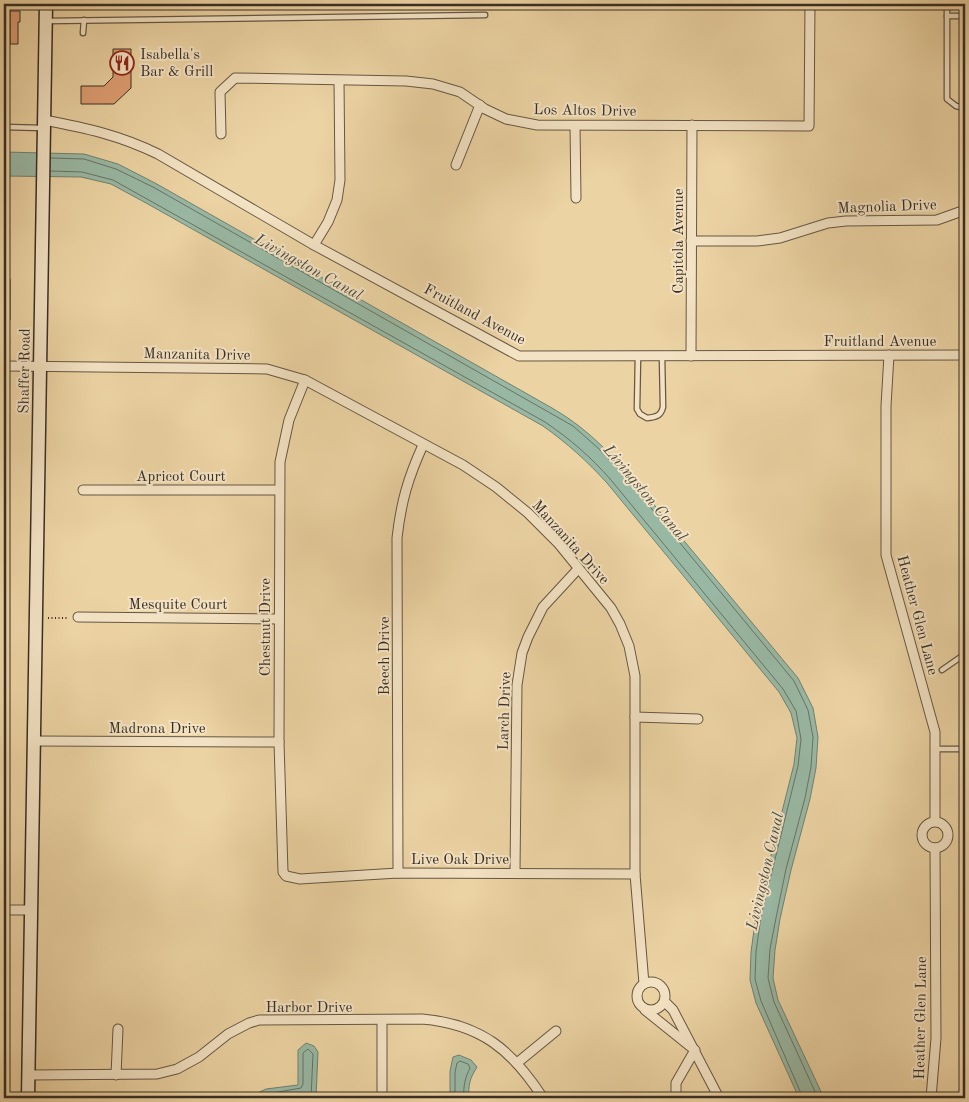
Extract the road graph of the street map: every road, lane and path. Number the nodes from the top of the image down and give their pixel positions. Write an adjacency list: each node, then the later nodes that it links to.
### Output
1 (46, 4): 8 (main road, Shaffer Road)
2 (810, 4): 14 (street, Los Altos Drive)
3 (947, 4): 5 (lane)
4 (485, 15): 7 (lane)
5 (947, 16): 6 (lane); 12 (lane)
6 (965, 16)
7 (84, 20): 8 (lane); 9 (lane)
8 (46, 21): 13 (main road, Shaffer Road)
9 (83, 33)
10 (339, 81): 11 (street, Los Altos Drive); 17 (street, Los Altos Drive); 22 (street)
11 (480, 105): 15 (street, Los Altos Drive); 18 (street)
12 (965, 108)
13 (44, 124): 16 (lane); 22 (street, Fruitland Avenue); 29 (main road, Shaffer Road)
14 (692, 125): 15 (street, Los Altos Drive); 21 (street, Capitola Avenue)
15 (575, 126): 19 (street)
16 (4, 127)
17 (221, 134)
18 (456, 165)
19 (576, 198)
20 (965, 210): 21 (street, Magnolia Drive)
21 (691, 241): 27 (street, Capitola Avenue)
22 (314, 245): 25 (street, Fruitland Avenue)
23 (889, 355): 24 (street, Fruitland Avenue); 27 (street, Fruitland Avenue); 44 (street, Heather Glen Lane)
24 (965, 355)
25 (638, 356): 26 (street, Fruitland Avenue); 26 (lane)
26 (662, 356): 27 (street, Fruitland Avenue)
27 (691, 356)
28 (4, 366): 29 (street, Manzanita Drive)
29 (40, 366): 30 (street, Manzanita Drive); 36 (main road, Shaffer Road)
30 (304, 380): 31 (street, Manzanita Drive); 33 (street, Chestnut Drive)
31 (423, 445): 34 (street, Manzanita Drive); 48 (street, Beech Drive)
32 (83, 490): 33 (street, Apricot Court)
33 (280, 490): 37 (street, Chestnut Drive)
34 (578, 569): 40 (street, Manzanita Drive); 49 (street, Larch Drive)
35 (78, 617): 36 (path); 37 (street, Mesquite Court)
36 (36, 619): 42 (main road, Shaffer Road)
37 (279, 619): 43 (street, Chestnut Drive)
38 (965, 654): 39 (lane)
39 (942, 670)
40 (635, 718): 41 (street); 50 (street, Manzanita Drive)
41 (698, 720)
42 (34, 741): 43 (street, Madrona Drive); 53 (main road, Shaffer Road)
43 (279, 742): 51 (street, Chestnut Drive)
44 (935, 749): 45 (lane); 46 (street, Heather Glen Lane)
45 (965, 749)
46 (935, 821): 47 (street); 47 (street)
47 (935, 848): 69 (street, Heather Glen Lane)
48 (398, 872): 49 (street, Live Oak Drive); 51 (street, Live Oak Drive)
49 (514, 872): 50 (street, Live Oak Drive)
50 (634, 874): 54 (street, Manzanita Drive)
51 (286, 876)
52 (4, 910): 53 (street)
53 (31, 910): 62 (main road, Shaffer Road)
54 (644, 984): 55 (street); 56 (street)
55 (665, 1002): 56 (street); 60 (street)
56 (645, 1010): 60 (street)
57 (382, 1020): 61 (street, Harbor Drive); 63 (street, Harbor Drive); 65 (street)
58 (118, 1029): 63 (street)
59 (556, 1031): 61 (street)
60 (695, 1050): 67 (street); 68 (street)
61 (517, 1063): 66 (street, Harbor Drive)
62 (29, 1075): 63 (street, Harbor Drive); 64 (main road, Shaffer Road)
63 (116, 1075)
64 (28, 1098)
65 (382, 1098)
66 (544, 1098)
67 (676, 1098)
68 (718, 1098)
69 (931, 1098)

